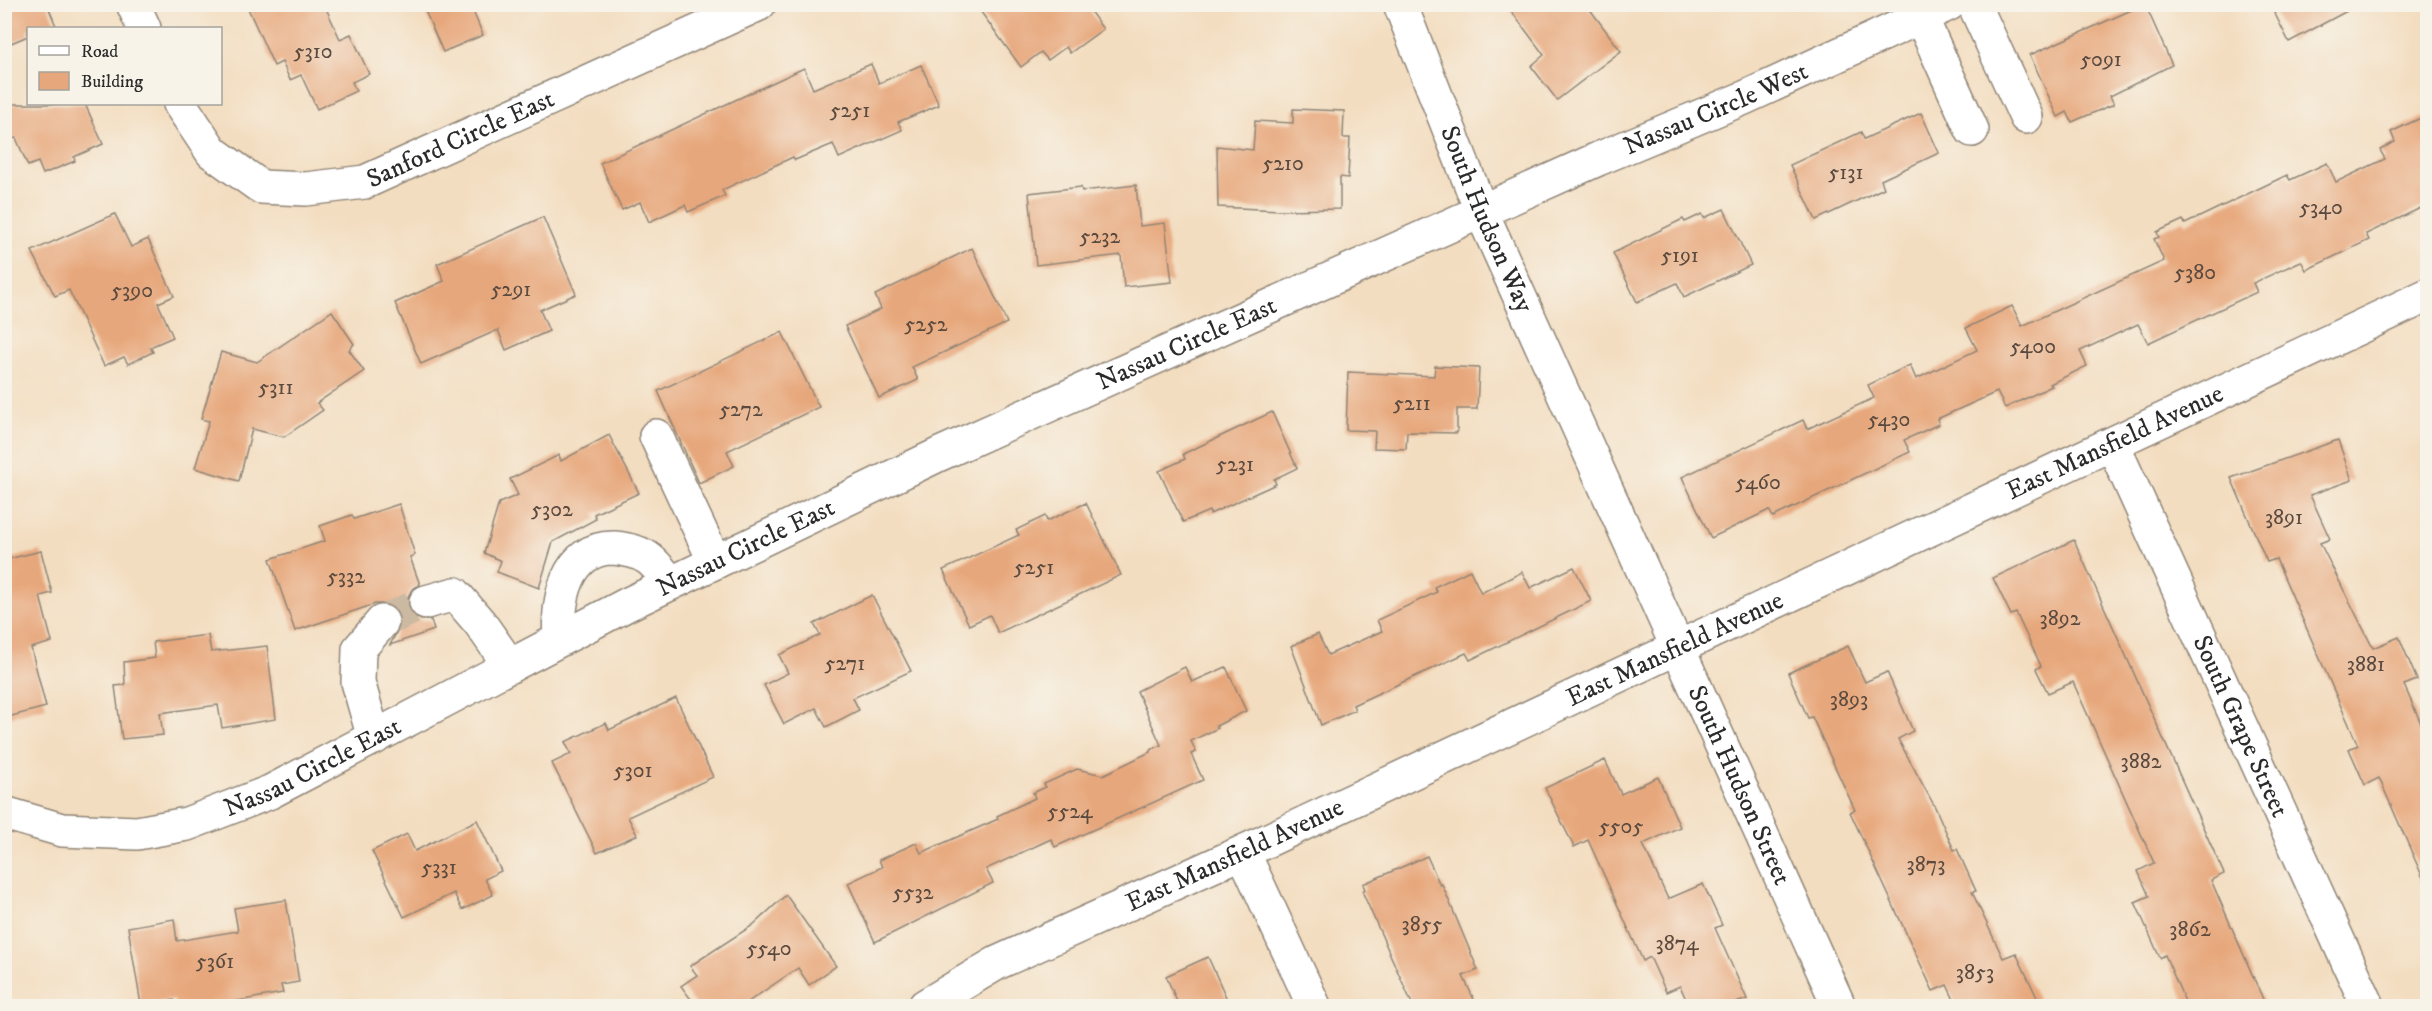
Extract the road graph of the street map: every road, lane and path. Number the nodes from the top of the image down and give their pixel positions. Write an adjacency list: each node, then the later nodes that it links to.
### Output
1 (133, 4): 6 (street)
2 (759, 4): 7 (street, Sanford Circle East)
3 (1400, 4): 10 (street, South Hudson Way)
4 (1974, 4): 8 (street)
5 (1935, 11): 9 (street); 10 (street, Nassau Circle West)
6 (144, 27)
7 (181, 105)
8 (2026, 117)
9 (1972, 130)
10 (1482, 213): 12 (street, South Hudson Way); 15 (street, Nassau Circle East)
11 (2427, 295): 14 (street, East Mansfield Avenue)
12 (1582, 433): 20 (street, South Hudson Street)
13 (656, 436): 15 (street)
14 (2113, 445): 20 (street, East Mansfield Avenue); 28 (street, South Grape Street)
15 (715, 562): 16 (street, Nassau Circle East)
16 (671, 583): 19 (street, Nassau Circle East); 19 (street)
17 (426, 602): 21 (street)
18 (382, 622): 22 (street)
19 (560, 639): 21 (street, Nassau Circle East)
20 (1678, 648): 24 (street, East Mansfield Avenue); 27 (street, South Hudson Street)
21 (510, 666): 22 (street, Nassau Circle East)
22 (374, 738): 23 (street, Nassau Circle East)
23 (4, 813)
24 (1243, 852): 25 (street, East Mansfield Avenue); 26 (street)
25 (925, 1006)
26 (1314, 1006)
27 (1839, 1006)
28 (2368, 1006)

